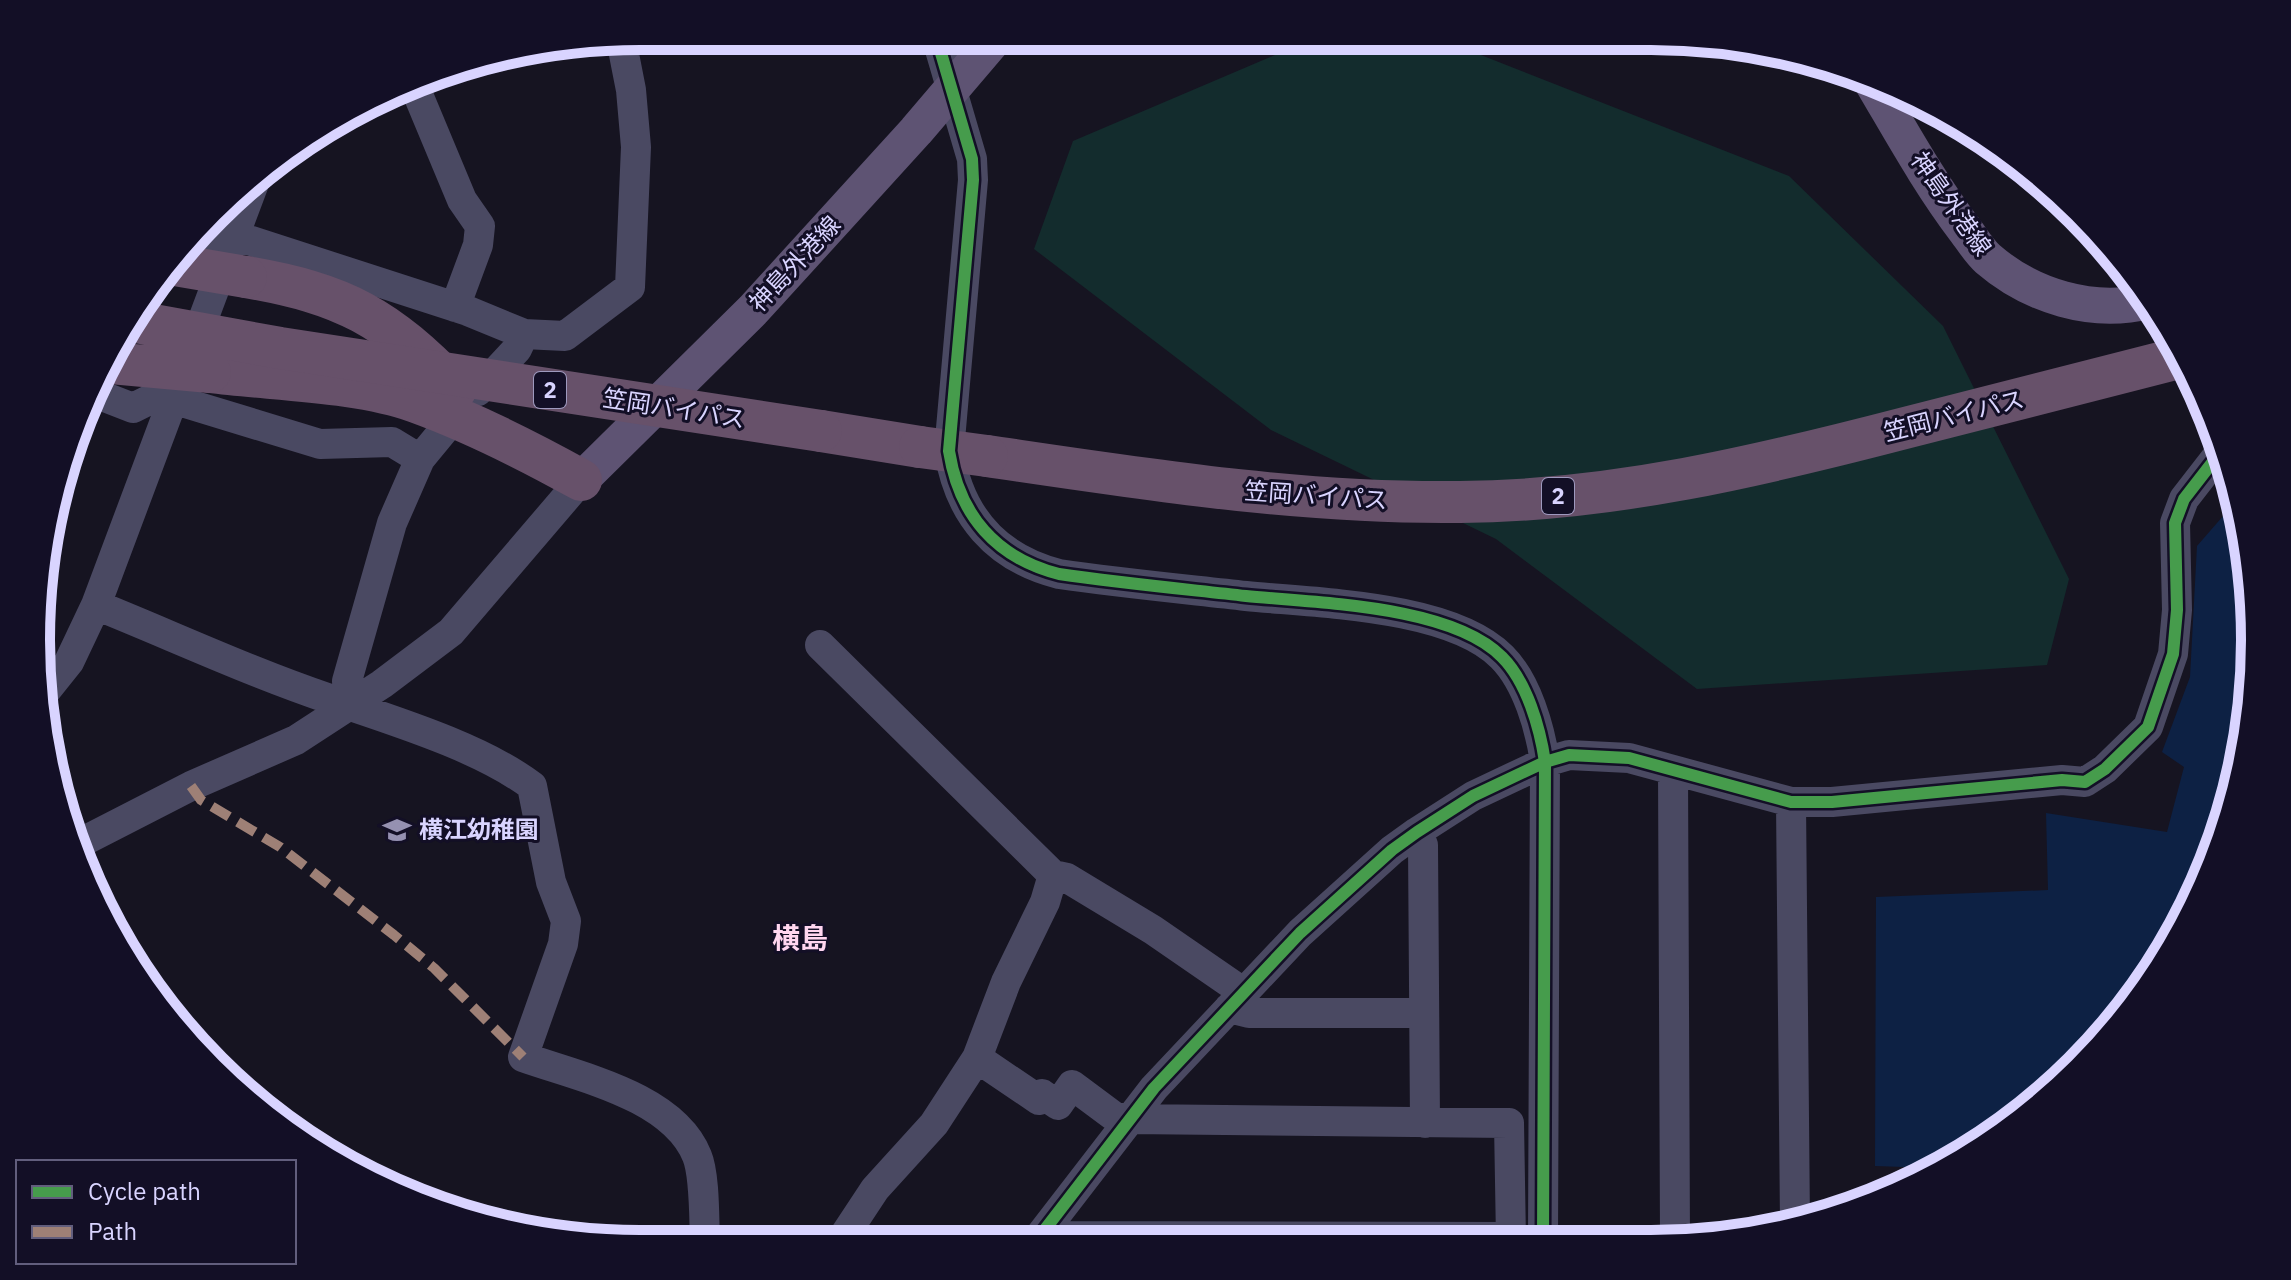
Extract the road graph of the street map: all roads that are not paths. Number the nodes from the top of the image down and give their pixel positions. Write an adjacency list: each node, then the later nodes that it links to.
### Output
1 (623, 50): 14 (street)
2 (940, 50): 4 (street)
3 (985, 50): 4 (main road, 神島外港線)
4 (951, 90): 24 (main road, 神島外港線); 29 (street)
5 (418, 94): 12 (street)
6 (1880, 97): 11 (main road, 神島外港線)
7 (252, 196): 9 (street)
8 (207, 240): 9 (street)
9 (237, 253): 10 (highway, bridge); 12 (street); 20 (street); 21 (highway)
10 (187, 263)
11 (2136, 304)
12 (455, 307): 14 (street)
13 (142, 323): 16 (highway, 2, bridge)
14 (524, 334): 21 (street)
15 (134, 337): 16 (highway, 2, bridge)
16 (280, 348): 17 (highway, 笠岡バイパス / 2, bridge)
17 (2170, 360)
18 (119, 364): 21 (highway, bridge)
19 (103, 396): 20 (street)
20 (173, 398): 22 (street); 25 (street)
21 (460, 410): 22 (street); 24 (highway)
22 (420, 459): 28 (street)
23 (2213, 461): 31 (street)
24 (581, 480): 28 (street)
25 (96, 605): 27 (street); 28 (street)
26 (820, 645): 34 (street)
27 (52, 684)
28 (349, 705): 33 (street); 42 (street)
29 (1545, 762): 30 (street); 32 (street); 46 (street)
30 (1673, 770): 31 (street); 41 (street)
31 (1791, 802): 40 (street)
32 (1417, 832): 35 (street); 36 (street)
33 (85, 840)
34 (1053, 875): 35 (street); 37 (street)
35 (1236, 1000): 36 (street); 38 (street)
36 (1423, 1013): 39 (street)
37 (977, 1058): 38 (street); 43 (street)
38 (1130, 1119): 39 (street); 44 (street)
39 (1425, 1123): 45 (street)
40 (1795, 1212)
41 (1675, 1229)
42 (704, 1230)
43 (848, 1230)
44 (1046, 1230)
45 (1511, 1230)
46 (1543, 1230)

